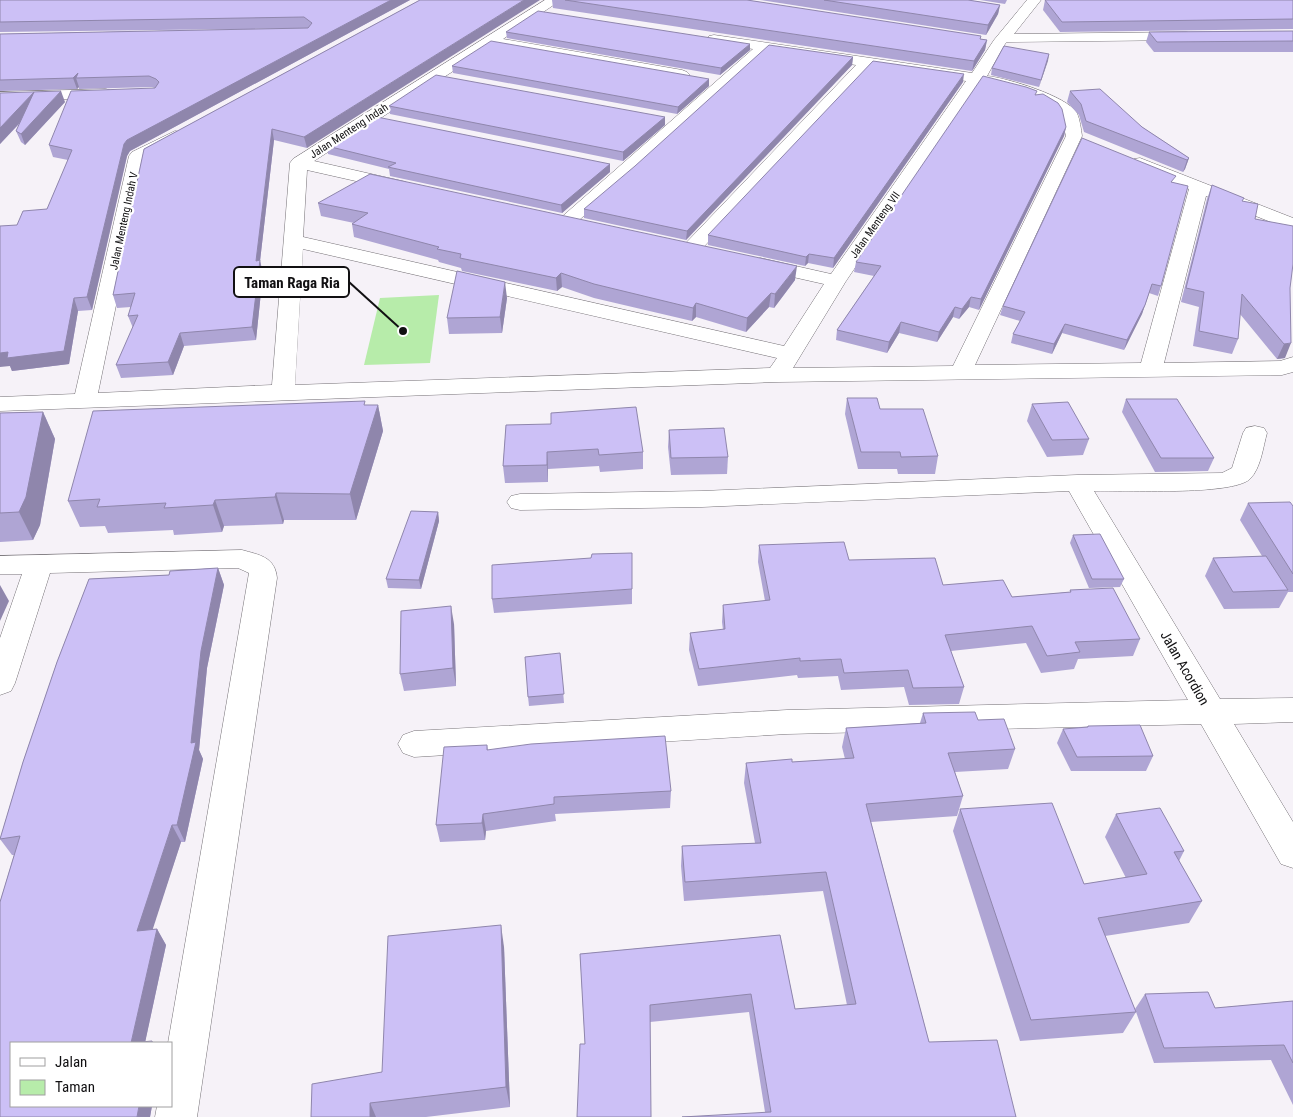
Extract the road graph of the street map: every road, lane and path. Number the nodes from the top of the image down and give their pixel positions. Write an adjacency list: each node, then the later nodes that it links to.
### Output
1 (1051, 4): 2 (street)
2 (1029, 5): 4 (street); 8 (street)
3 (555, 7): 9 (street, Jalan Menteng Indah)
4 (1005, 9)
5 (1204, 36): 8 (street)
6 (705, 37): 10 (street)
7 (980, 40): 8 (street)
8 (1002, 40): 13 (street)
9 (490, 41): 12 (street, Jalan Menteng Indah); 15 (street)
10 (764, 46): 11 (street); 15 (street)
11 (866, 62): 13 (street); 35 (street)
12 (436, 76): 14 (street); 18 (street, Jalan Menteng Indah)
13 (976, 78): 23 (street); 38 (street, Jalan Menteng VII)
14 (455, 79)
15 (723, 82): 21 (street)
16 (124, 94): 17 (street)
17 (0, 97)
18 (370, 117): 20 (street); 26 (street, Jalan Menteng Indah)
19 (662, 117): 21 (street)
20 (389, 121)
21 (681, 121): 28 (street)
22 (190, 128): 45 (street, Jalan Menteng Indah V)
23 (1074, 136): 24 (street); 42 (street)
24 (1092, 144)
25 (1128, 158): 29 (street)
26 (299, 163): 30 (street); 33 (street, Jalan Menteng Indah)
27 (608, 165): 28 (street)
28 (628, 169): 32 (street)
29 (1199, 187): 31 (street); 41 (street)
30 (413, 188)
31 (1293, 225)
32 (584, 226)
33 (294, 241): 39 (street); 44 (street, Jalan Menteng Indah)
34 (672, 245): 35 (street)
35 (691, 249): 36 (street)
36 (710, 253)
37 (740, 260): 38 (street)
38 (836, 281): 39 (street, Jalan Menteng VII)
39 (790, 354): 43 (street, Jalan Menteng VII)
40 (1293, 364): 41 (street)
41 (1151, 369): 42 (street)
42 (961, 372): 43 (street)
43 (778, 375): 44 (street)
44 (283, 392): 45 (street)
45 (85, 400): 46 (street)
46 (0, 404)
47 (1255, 433): 48 (street)
48 (1077, 483): 49 (street); 54 (street, Jalan Acordion)
49 (520, 502)
50 (39, 564): 51 (street); 52 (street); 57 (street)
51 (0, 565)
52 (0, 682)
53 (1293, 710): 54 (street)
54 (1210, 712): 55 (street); 56 (street, Jalan Acordion)
55 (414, 744)
56 (1293, 853)
57 (176, 1117)

